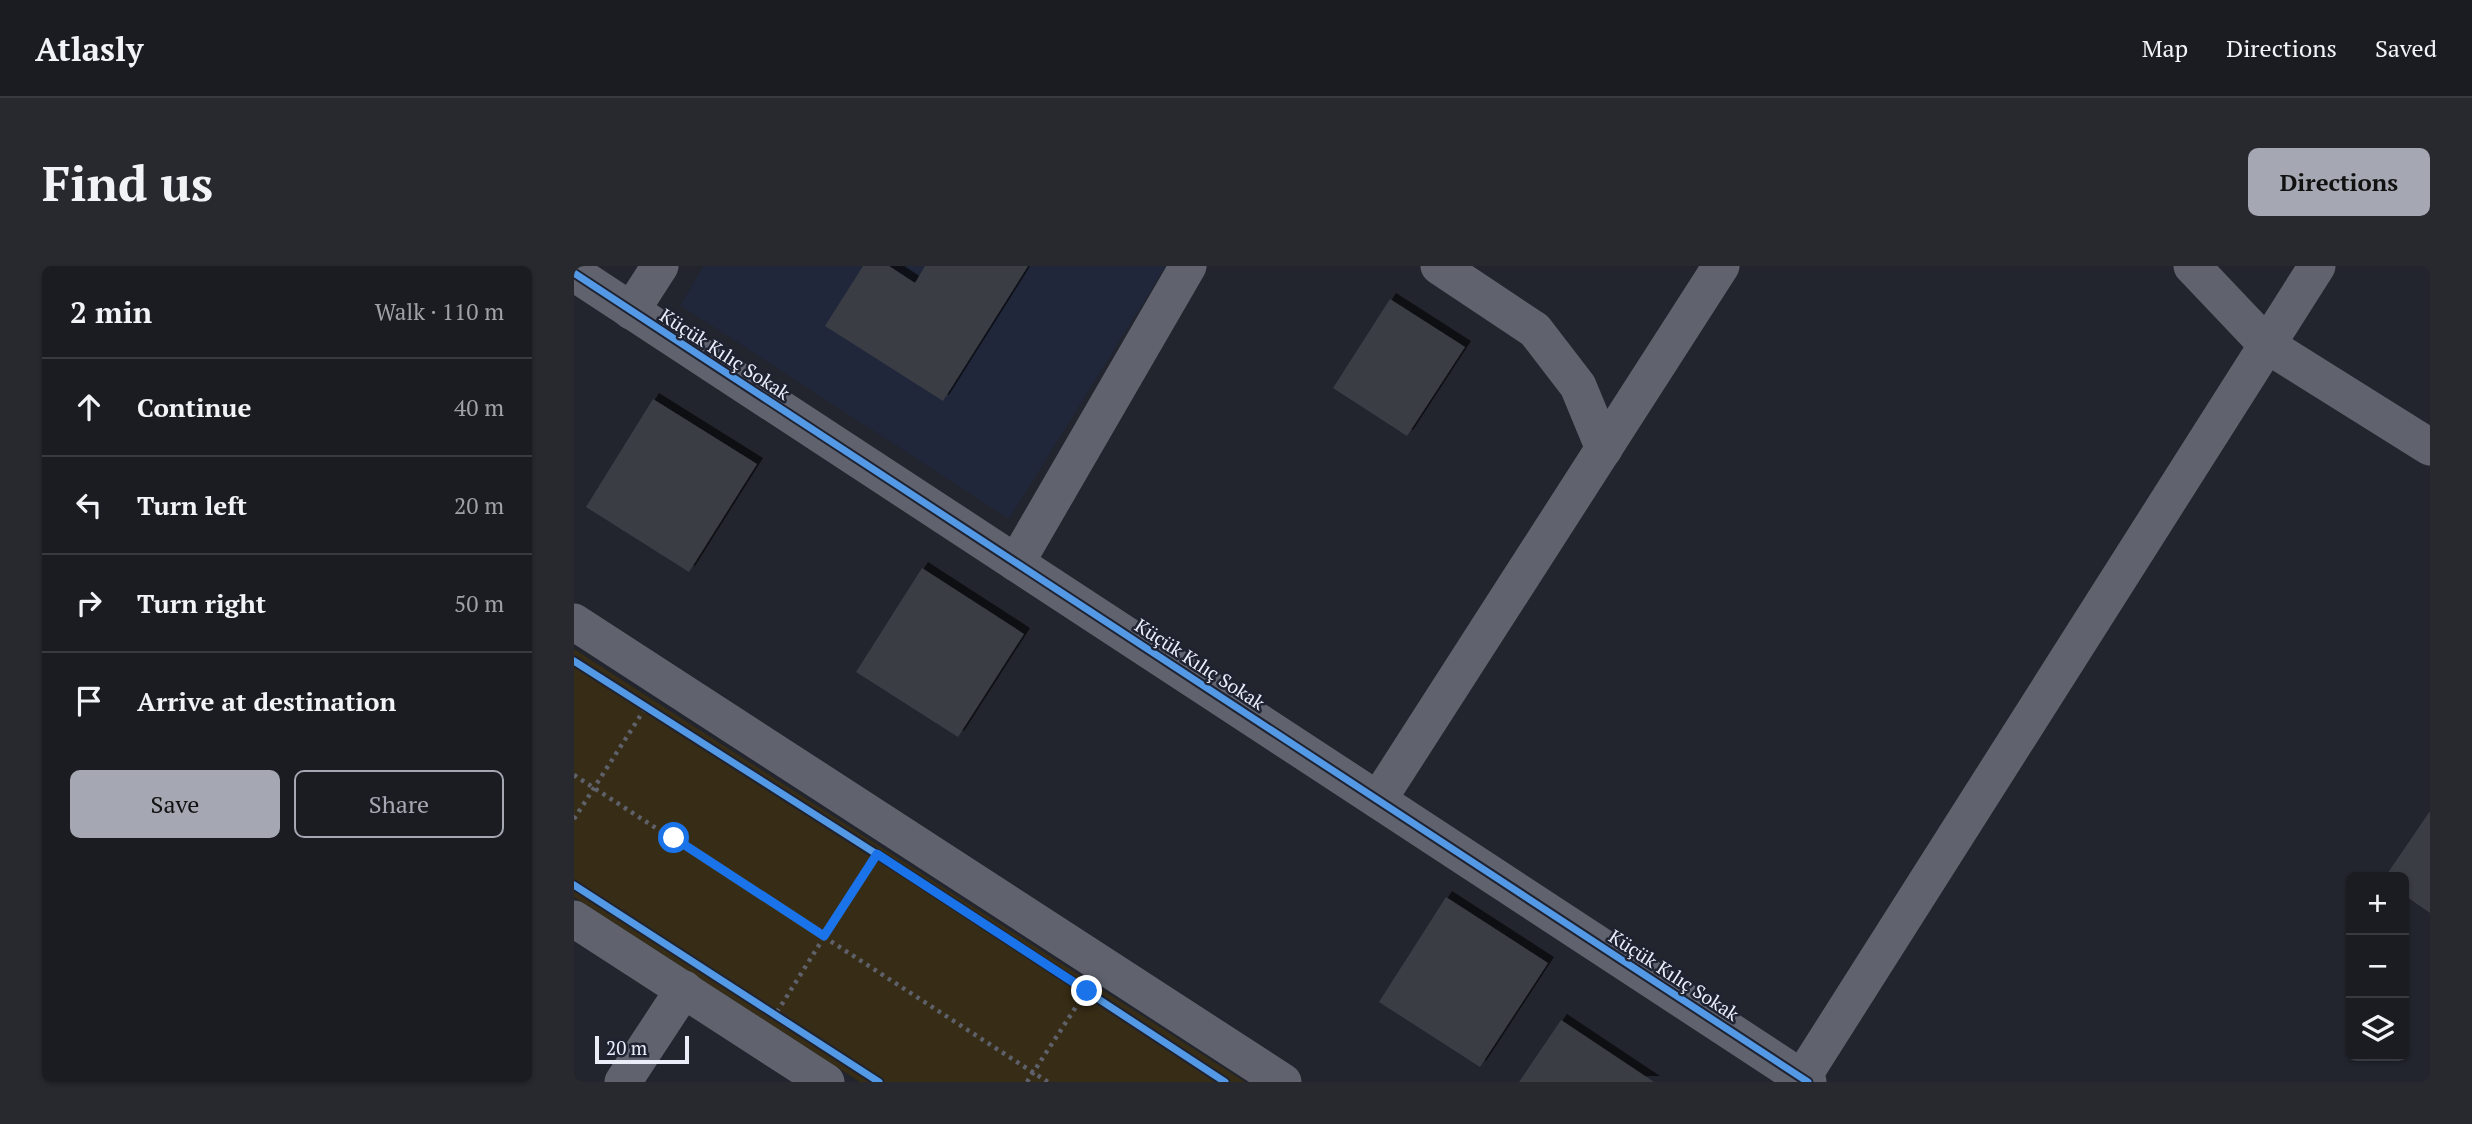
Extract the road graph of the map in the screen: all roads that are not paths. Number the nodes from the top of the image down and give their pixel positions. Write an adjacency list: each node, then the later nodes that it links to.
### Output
1 (660, 266): 8 (street)
2 (1188, 266): 12 (street)
3 (1439, 266): 11 (street)
4 (1721, 266): 11 (street)
5 (2192, 266): 9 (street)
6 (2317, 266): 9 (street)
7 (574, 273): 8 (street, Küçük Kılıç Sokak)
8 (631, 311): 12 (street, Küçük Kılıç Sokak)
9 (2267, 345): 10 (street); 17 (street)
10 (2430, 447)
11 (1604, 449): 14 (street)
12 (1016, 563): 14 (street, Küçük Kılıç Sokak)
13 (574, 622): 20 (street)
14 (1378, 800): 17 (street, Küçük Kılıç Sokak)
15 (574, 919): 16 (street)
16 (684, 989): 18 (street); 19 (street)
17 (1805, 1080)
18 (623, 1082)
19 (826, 1082)
20 (1283, 1082)

